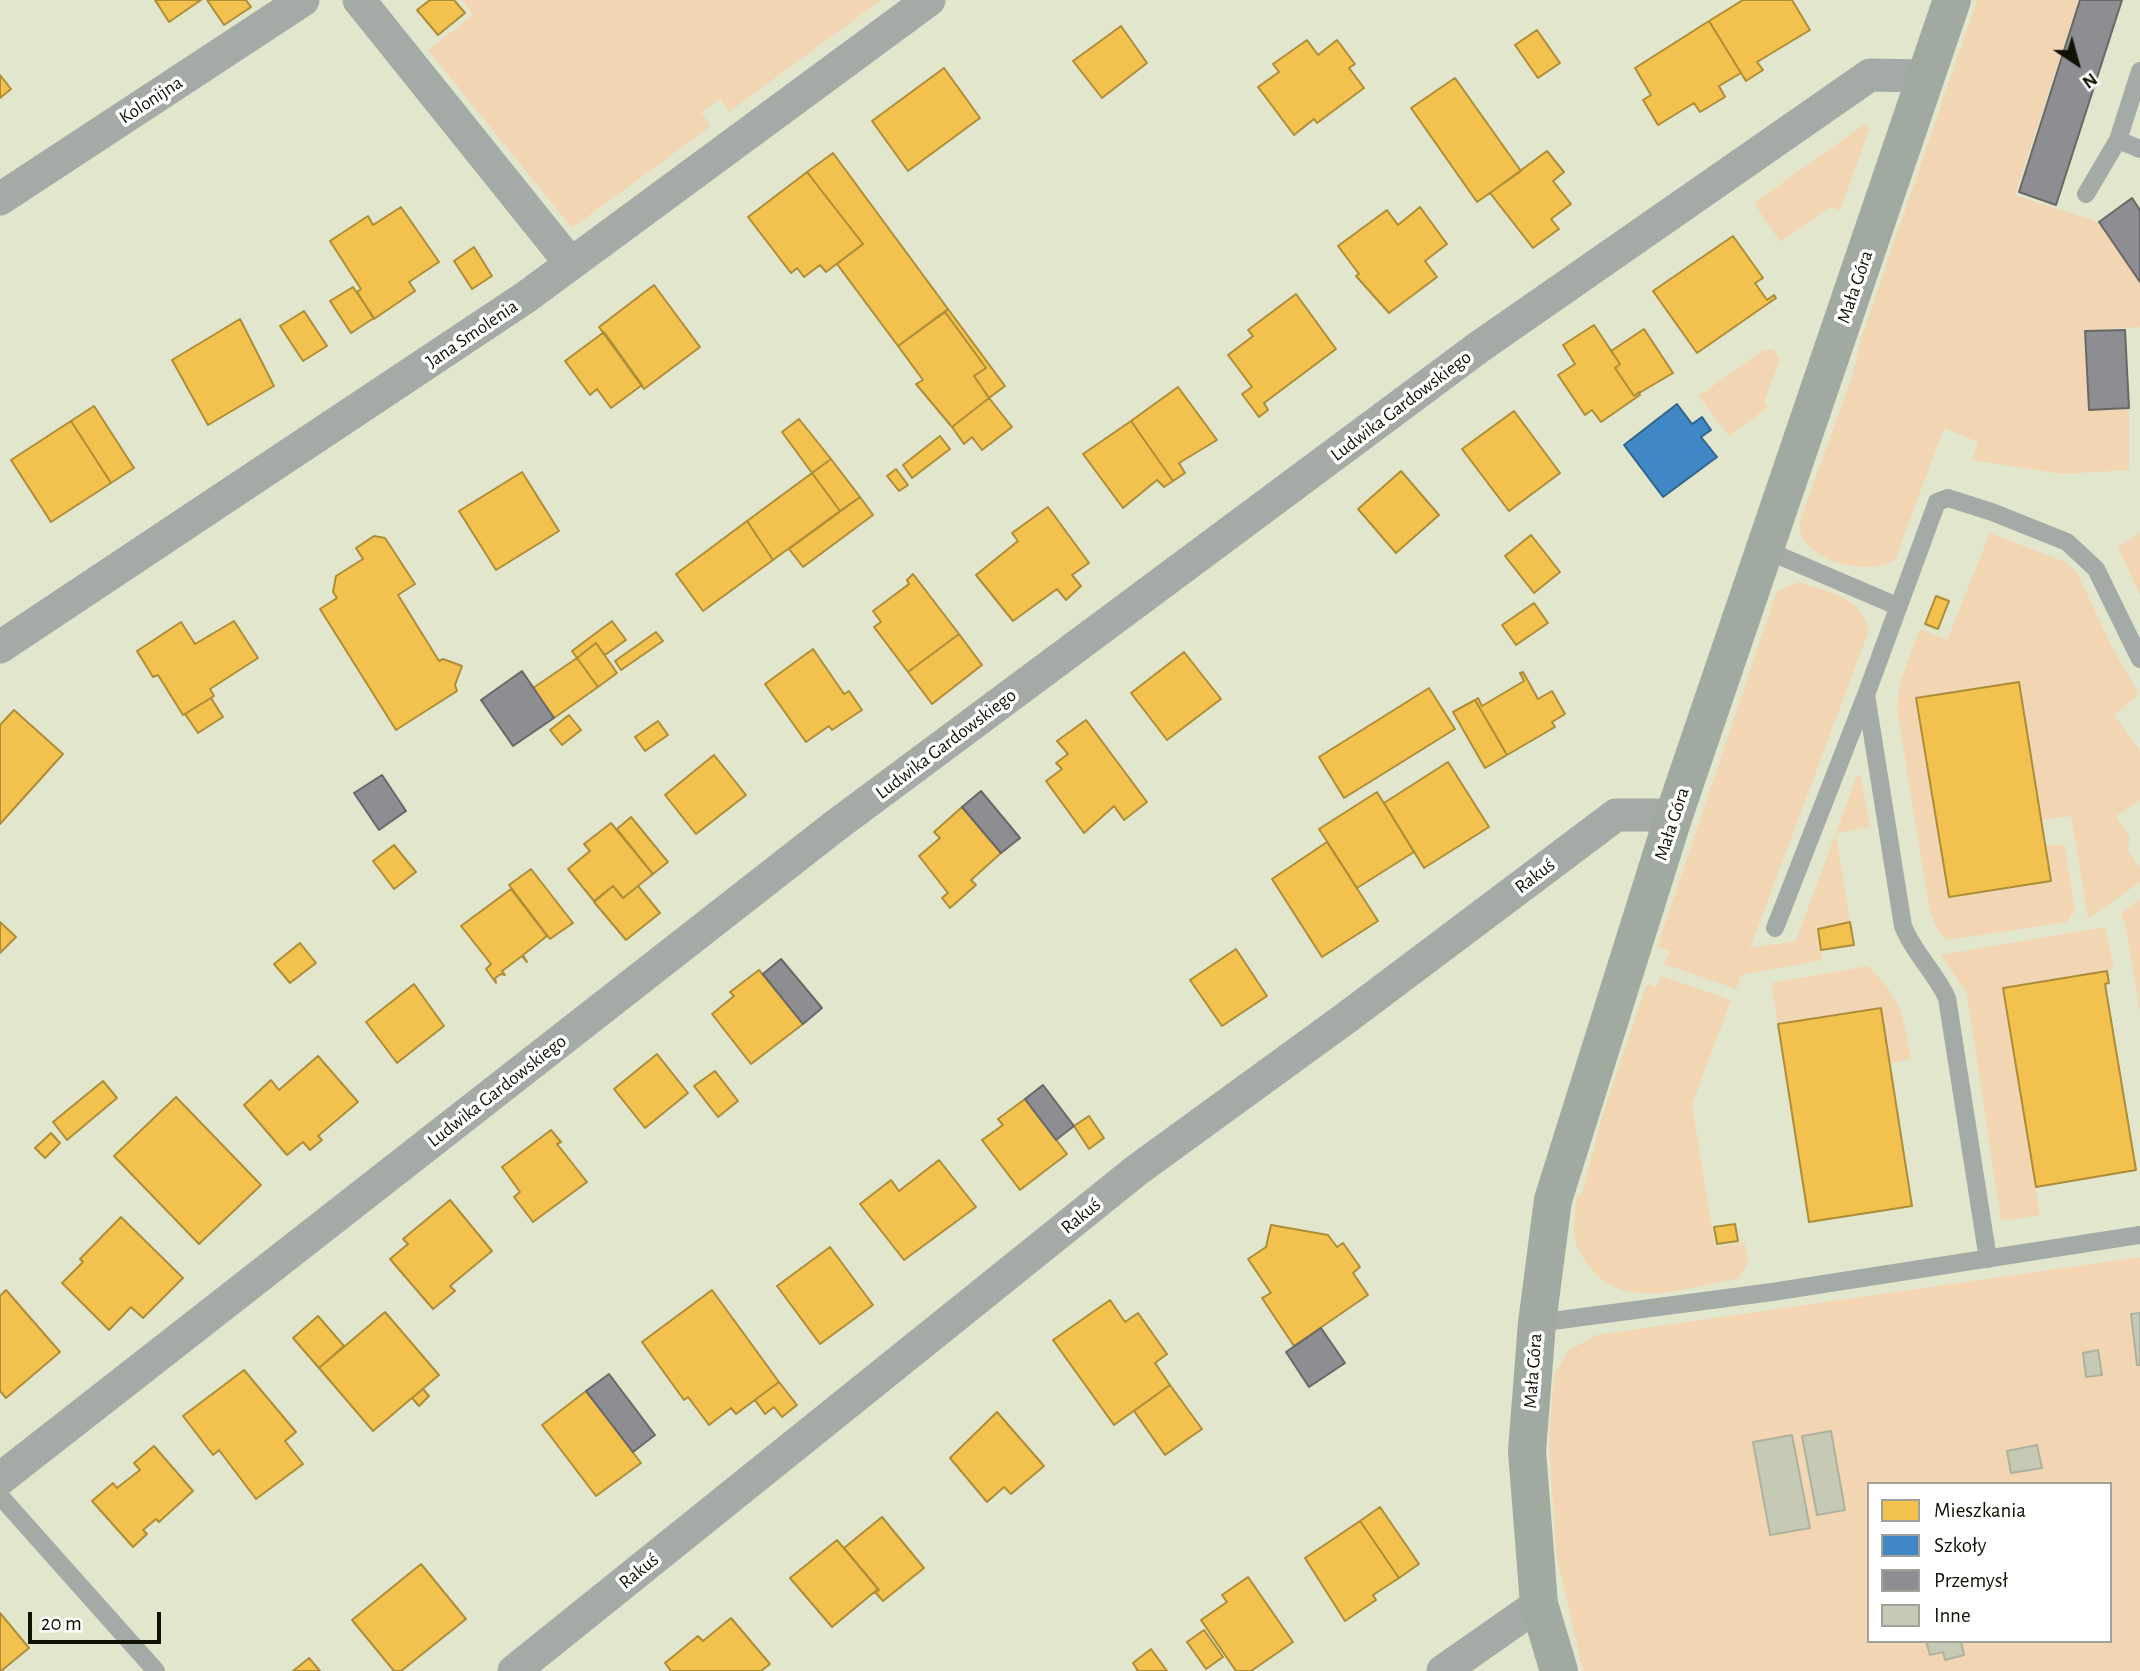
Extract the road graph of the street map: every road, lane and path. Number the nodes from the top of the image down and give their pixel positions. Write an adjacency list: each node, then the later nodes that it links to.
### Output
1 (303, 0): 10 (street, Kolonijna)
2 (359, 0): 11 (street)
3 (929, 0): 11 (street, Jana Smolenia)
4 (1952, 0): 6 (street, Mała Góra)
5 (2140, 71): 7 (lane)
6 (1927, 76): 12 (street, Mała Góra); 22 (street, Ludwika Gardowskiego)
7 (2118, 140): 8 (lane); 9 (lane)
8 (2140, 149)
9 (2086, 194)
10 (0, 199)
11 (571, 264): 14 (street, Jana Smolenia)
12 (1766, 550): 13 (lane); 17 (street, Mała Góra)
13 (1897, 606): 15 (lane); 16 (lane)
14 (0, 647)
15 (2140, 659)
16 (1866, 695): 18 (lane); 20 (lane)
17 (1674, 816): 21 (street, Mała Góra); 26 (street, Rakuś)
18 (1775, 928)
19 (2140, 1234): 20 (lane)
20 (1988, 1259): 21 (lane)
21 (1537, 1323): 24 (street, Mała Góra)
22 (0, 1479)
23 (0, 1496): 25 (lane)
24 (1539, 1604): 27 (street); 28 (street, Mała Góra)
25 (156, 1671)
26 (514, 1671)
27 (1443, 1671)
28 (1559, 1671)

